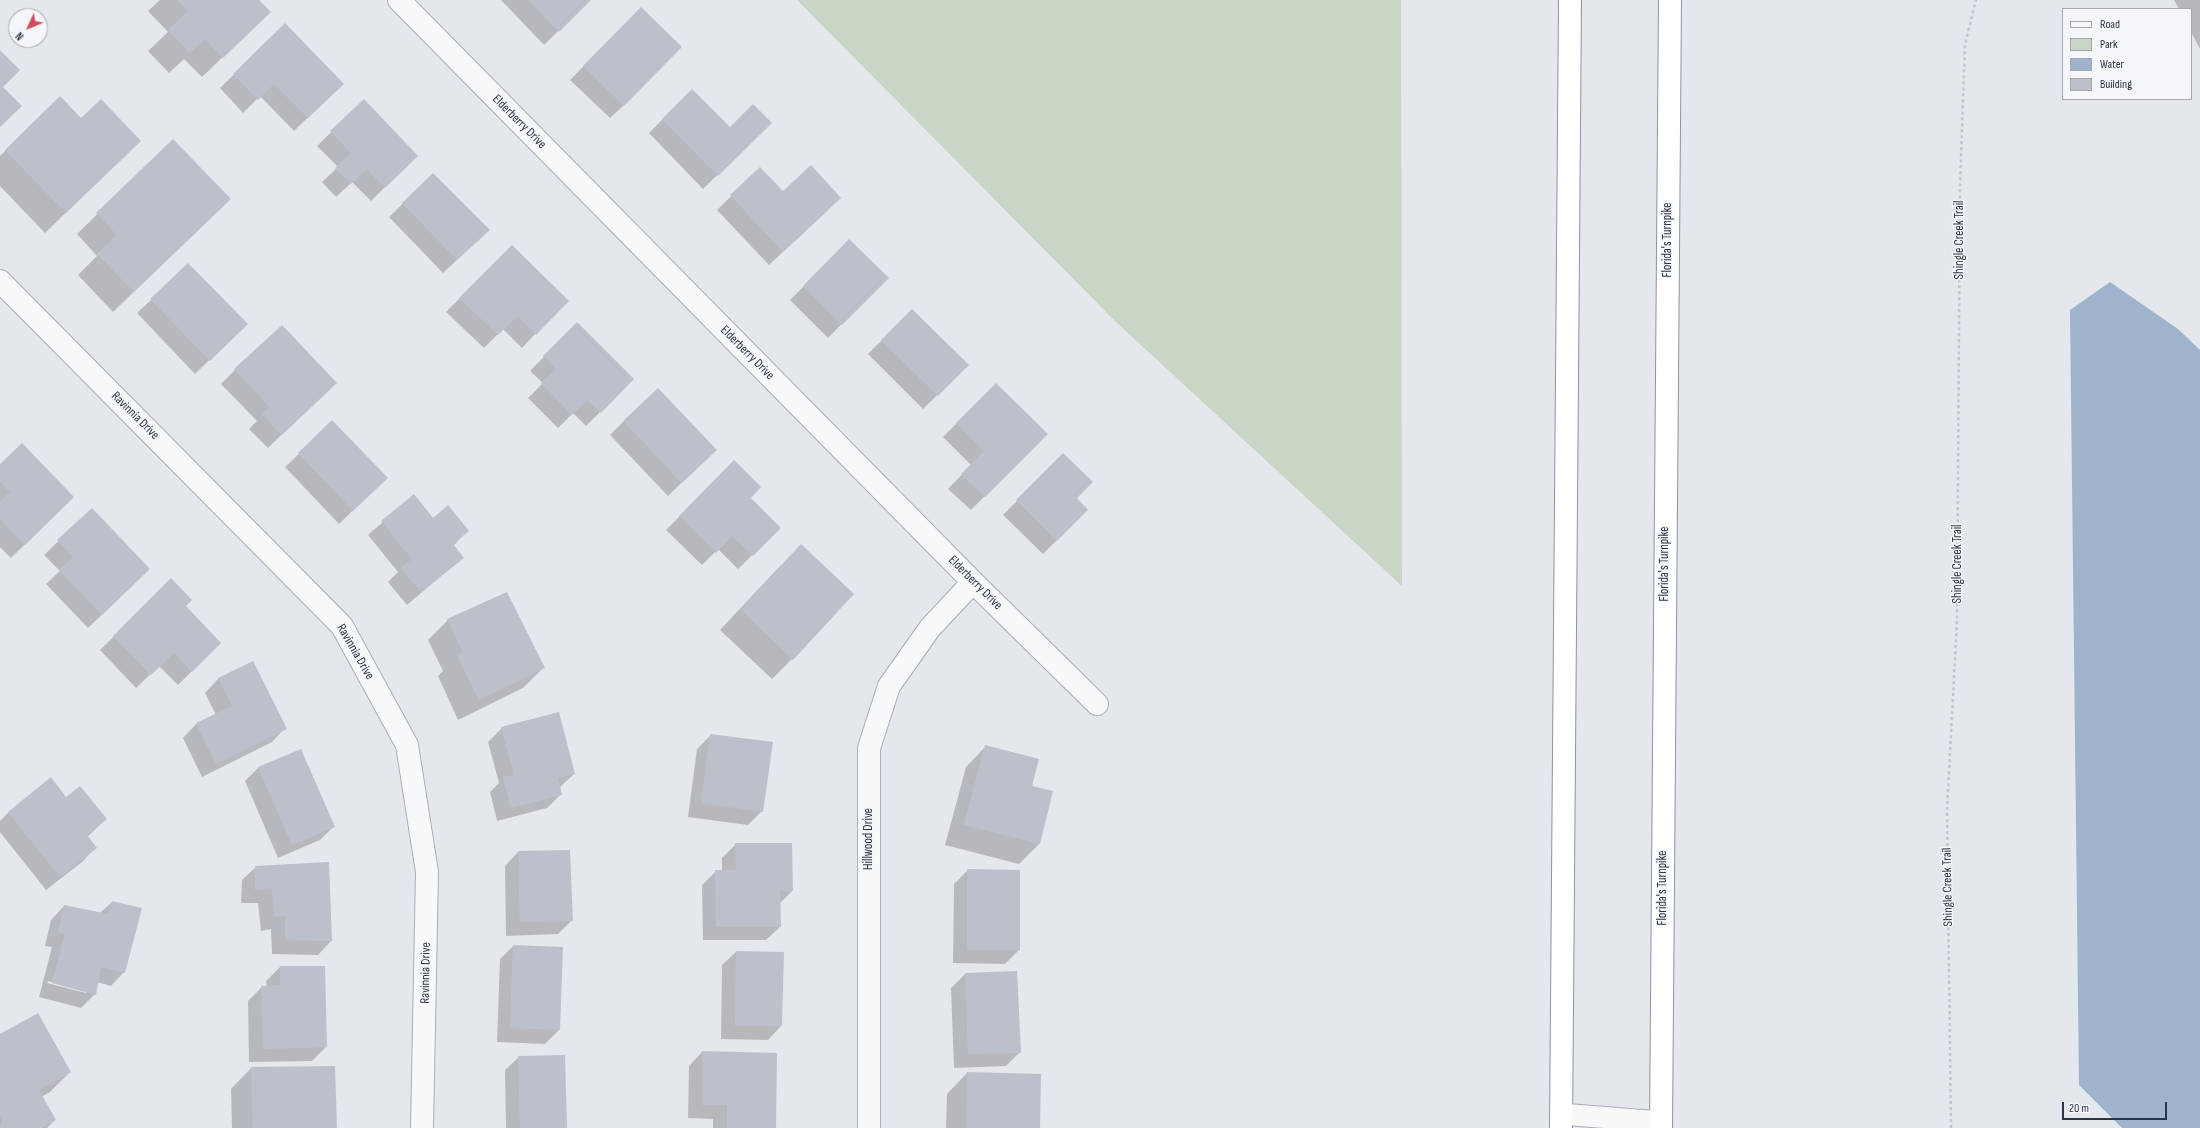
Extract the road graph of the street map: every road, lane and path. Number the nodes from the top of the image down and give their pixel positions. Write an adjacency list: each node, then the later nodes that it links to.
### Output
1 (399, 0): 6 (street, Elderberry Drive)
2 (1570, 0): 8 (highway)
3 (1670, 0): 9 (highway, Florida's Turnpike)
4 (1976, 0): 12 (path, Shingle Creek Trail)
5 (0, 281): 10 (street, Ravinnia Drive)
6 (973, 582): 7 (street, Elderberry Drive); 11 (street, Hillwood Drive)
7 (1097, 704)
8 (1561, 1121): 9 (lane)
9 (1661, 1125)
10 (422, 1128)
11 (869, 1128)
12 (1951, 1128)

